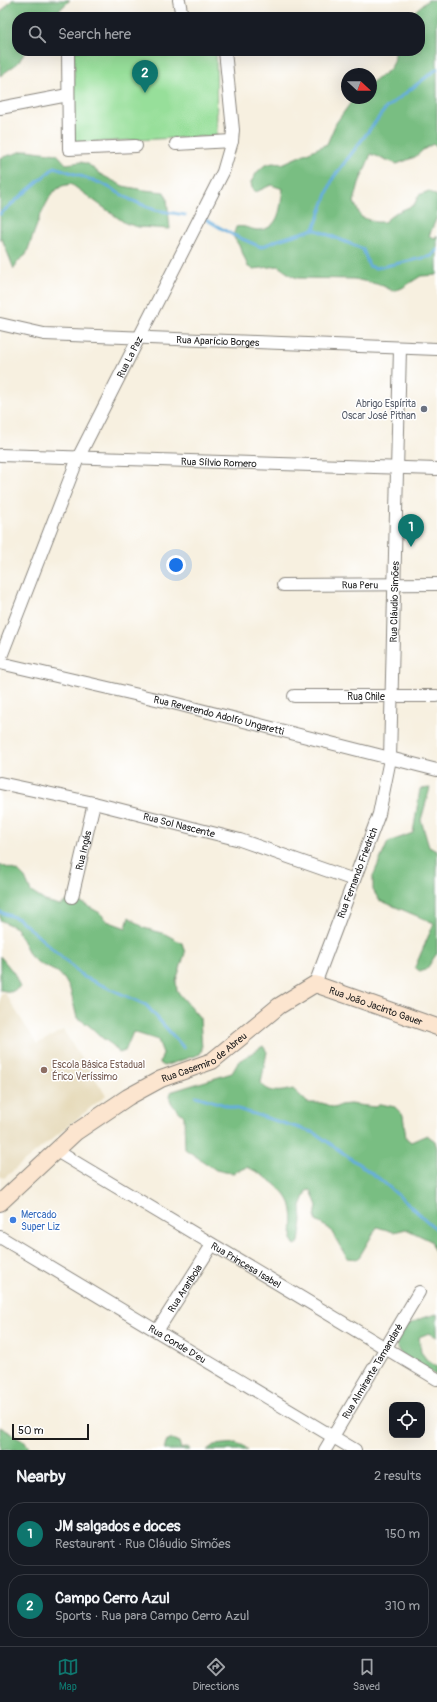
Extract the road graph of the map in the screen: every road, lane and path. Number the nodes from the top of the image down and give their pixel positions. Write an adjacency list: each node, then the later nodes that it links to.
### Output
1 (179, 0): 2 (street)
2 (181, 12)
3 (68, 56): 5 (street)
4 (226, 56): 7 (street, Rua La Paz)
5 (68, 95): 6 (street); 9 (street)
6 (0, 108)
7 (232, 141): 8 (street); 11 (street, Rua La Paz)
8 (176, 144)
9 (136, 146)
10 (0, 324): 11 (street, Rua Aparício Borges)
11 (139, 337): 12 (street, Rua Aparício Borges); 15 (street, Rua La Paz)
12 (400, 348): 13 (street, Rua Aparício Borges); 16 (street, Rua Cláudio Simões)
13 (437, 349)
14 (0, 455): 15 (street, Rua Sílvio Romero)
15 (78, 458): 16 (street, Rua Sílvio Romero); 21 (street, Rua La Paz)
16 (397, 469): 17 (street, Rua Sílvio Romero); 18 (street, Rua Cláudio Simões)
17 (437, 469)
18 (394, 584): 19 (street, Rua Peru); 20 (street, Rua Peru); 24 (street, Rua Cláudio Simões)
19 (437, 584)
20 (283, 585)
21 (0, 659)
22 (0, 663): 26 (street, Rua Reverendo Adolfo Ungaretti)
23 (294, 696): 24 (street, Rua Chile)
24 (392, 696): 25 (street, Rua Chile); 26 (street, Rua Cláudio Simões)
25 (437, 696)
26 (390, 759): 27 (street, Rua Reverendo Adolfo Ungaretti); 30 (street, Rua Fernando Friedrich)
27 (437, 770)
28 (0, 783): 29 (street, Rua Sol Nascente)
29 (94, 803): 30 (street, Rua Sol Nascente); 31 (street, Rua Ingás)
30 (354, 880): 32 (street, Rua Fernando Friedrich)
31 (72, 897)
32 (315, 984): 33 (street, Rua João Jacinto Gauer); 34 (street, Rua Casemiro de Abreu)
33 (437, 1027)
34 (55, 1150): 35 (street, Rua Casemiro de Abreu); 37 (street, Rua Princesa Isabel)
35 (0, 1203)
36 (0, 1237): 39 (street, Rua Conde D'eu)
37 (212, 1245): 39 (street, Rua Arariboia); 40 (street, Rua Princesa Isabel)
38 (419, 1292): 40 (street, Rua Almirante Tamandaré)
39 (157, 1331): 42 (street, Rua Conde D'eu)
40 (385, 1348): 41 (street, Rua Princesa Isabel); 42 (street, Rua Almirante Tamandaré)
41 (437, 1379)
42 (333, 1436): 43 (street, Rua Almirante Tamandaré); 44 (street, Rua Conde D'eu)
43 (325, 1450)
44 (355, 1450)

